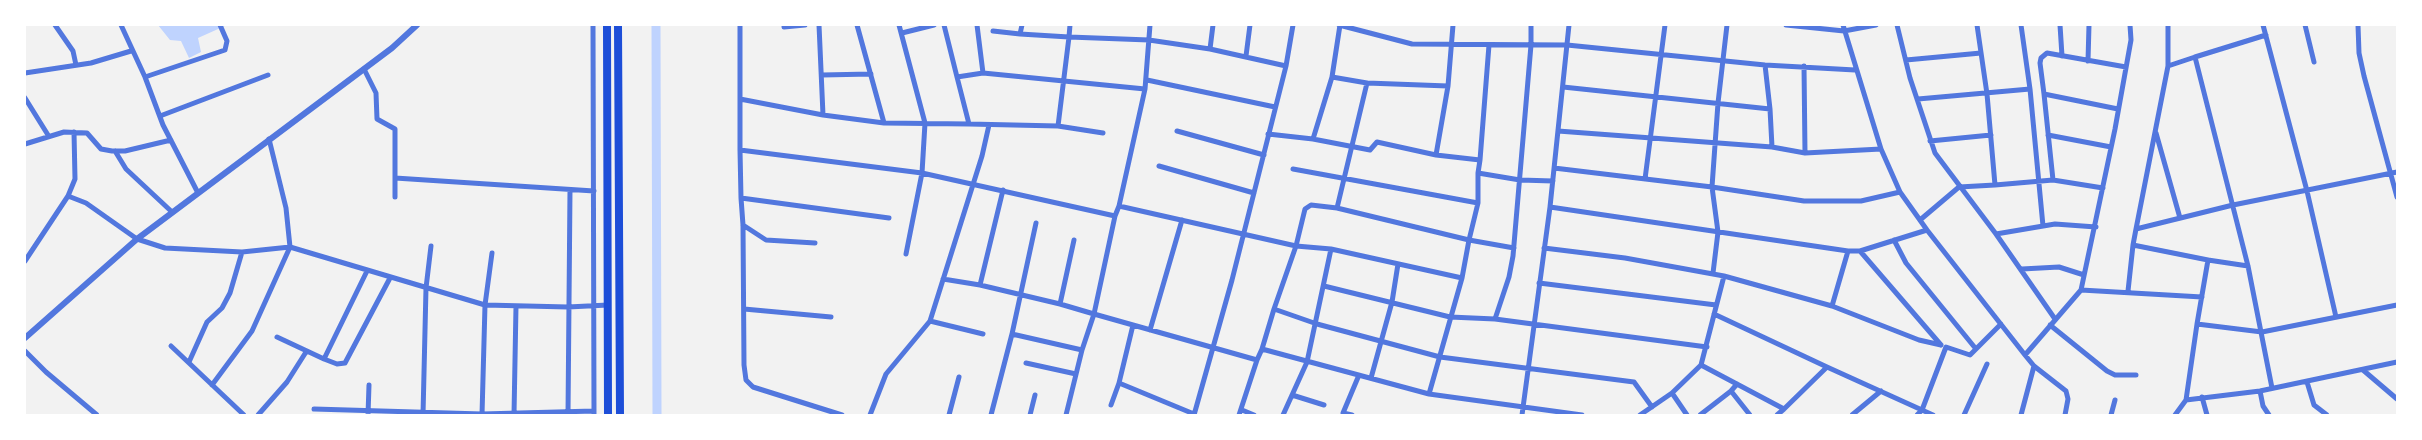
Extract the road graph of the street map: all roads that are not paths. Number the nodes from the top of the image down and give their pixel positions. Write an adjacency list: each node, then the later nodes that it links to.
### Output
1 (55, 25): 64 (street)
2 (120, 25): 54 (street)
3 (220, 25): 77 (street)
4 (417, 25): 70 (street)
5 (593, 25): 150 (street)
6 (607, 25): 219 (main road)
7 (618, 25): 314 (main road)
8 (740, 25): 91 (street)
9 (805, 25): 41 (street)
10 (819, 25): 76 (street)
11 (857, 25): 74 (street)
12 (899, 25): 44 (street)
13 (934, 25): 44 (street)
14 (944, 25): 78 (street)
15 (977, 25): 73 (street)
16 (1022, 25): 45 (street)
17 (1070, 25): 47 (street)
18 (1150, 25): 48 (street)
19 (1213, 25): 53 (street)
20 (1250, 25): 56 (street)
21 (1293, 25): 65 (street)
22 (1340, 25): 40 (street); 79 (street)
23 (1453, 25): 49 (street)
24 (1531, 25): 51 (street)
25 (1569, 25): 52 (street)
26 (1665, 25): 57 (street)
27 (1727, 25): 62 (street)
28 (1786, 25): 42 (street)
29 (1876, 25): 42 (street)
30 (1897, 25): 60 (street)
31 (1977, 25): 55 (street)
32 (2021, 25): 86 (street)
33 (2060, 25): 58 (street)
34 (2088, 25): 61 (street)
35 (2130, 25): 69 (street)
36 (2168, 25): 68 (street)
37 (2263, 25): 46 (street)
38 (2305, 25): 63 (street)
39 (2358, 25): 135 (street)
40 (1347, 26): 49 (street)
41 (784, 27)
42 (1844, 28): 71 (street)
43 (993, 31): 45 (street)
44 (902, 34): 100 (street)
45 (1020, 34): 47 (street)
46 (2266, 35): 59 (street); 151 (street)
47 (1069, 37): 48 (street); 81 (street)
48 (1149, 40): 53 (street); 80 (street)
49 (1452, 45): 50 (street); 83 (street)
50 (1490, 45): 51 (street); 129 (street)
51 (1531, 45): 52 (street); 139 (street)
52 (1567, 45): 57 (street); 84 (street)
53 (1210, 48): 56 (street)
54 (132, 51): 64 (street); 77 (street)
55 (1981, 52): 60 (street); 87 (street)
56 (1246, 56): 65 (street)
57 (1660, 56): 62 (street); 89 (street)
58 (2062, 56): 61 (street); 88 (street)
59 (2195, 57): 68 (street); 160 (street)
60 (1906, 60): 92 (street)
61 (2088, 61): 69 (street)
62 (1722, 62): 66 (street); 93 (street)
63 (2314, 62)
64 (76, 65): 72 (street)
65 (1286, 66): 94 (street)
66 (1765, 66): 67 (street); 96 (street)
67 (1804, 66): 71 (street); 126 (street)
68 (2168, 66): 104 (street)
69 (2126, 67): 95 (street)
70 (364, 69): 114 (street); 137 (street)
71 (1855, 70): 123 (street)
72 (25, 73)
73 (983, 73): 78 (street); 81 (street)
74 (871, 74): 76 (street); 99 (street)
75 (268, 75): 98 (street)
76 (822, 75): 97 (street)
77 (145, 77): 98 (street)
78 (957, 77): 101 (street)
79 (1332, 77): 82 (street); 115 (street)
80 (1147, 80): 85 (street); 94 (street)
81 (1065, 81): 85 (street); 103 (street)
82 (1367, 83): 83 (street); 120 (street)
83 (1448, 86): 128 (street)
84 (1562, 88): 89 (street); 105 (street)
85 (1145, 89): 161 (street)
86 (2030, 89): 87 (street); 142 (street)
87 (1987, 94): 92 (street); 111 (street)
88 (2044, 94): 95 (street); 112 (street)
89 (1655, 96): 93 (street); 113 (street)
90 (25, 98): 110 (street)
91 (740, 99): 97 (street); 124 (street)
92 (1918, 99): 117 (street)
93 (1718, 103): 96 (street); 118 (street)
94 (1275, 107): 109 (street)
95 (2118, 108): 122 (street)
96 (1770, 109): 121 (street)
97 (823, 115): 99 (street)
98 (160, 116): 116 (street)
99 (884, 123): 100 (street)
100 (925, 123): 101 (street); 133 (street)
101 (969, 124): 102 (street)
102 (989, 125): 103 (street); 143 (street)
103 (1058, 126): 108 (street)
104 (2156, 130): 167 (street); 174 (street)
105 (1558, 131): 113 (street); 131 (street)
106 (74, 132): 110 (street); 125 (street); 155 (street)
107 (1177, 132): 127 (street)
108 (1103, 133)
109 (1268, 134): 115 (street); 127 (street)
110 (48, 135): 119 (street)
111 (1991, 135): 117 (street); 144 (street)
112 (2048, 135): 122 (street); 140 (street)
113 (1650, 138): 118 (street); 138 (street)
114 (269, 139): 152 (street); 187 (street)
115 (1313, 139): 120 (street)
116 (171, 140): 125 (street); 152 (street)
117 (1930, 141): 146 (street)
118 (1717, 143): 121 (street); 145 (street)
119 (25, 144)
120 (1354, 146): 128 (street); 136 (street)
121 (1772, 147): 126 (street)
122 (2111, 147): 147 (street)
123 (1881, 149): 126 (street); 153 (street)
124 (740, 150): 133 (street); 158 (street)
125 (115, 151): 164 (street)
126 (1805, 153)
127 (1264, 155): 154 (street)
128 (1436, 155): 129 (street)
129 (1480, 160): 134 (street)
130 (1159, 166): 154 (street)
131 (1554, 168): 138 (street); 141 (street)
132 (1292, 169): 136 (street)
133 (922, 173): 143 (street); 195 (street)
134 (1478, 173): 139 (street); 159 (street)
135 (2394, 173): 151 (street); 157 (street)
136 (1346, 177): 159 (street); 163 (street)
137 (395, 178): 148 (street); 156 (street)
138 (1645, 179): 145 (street)
139 (1520, 180): 141 (street); 188 (street)
140 (2053, 180): 142 (street); 147 (street)
141 (1553, 181): 162 (street)
142 (2039, 181): 144 (street); 172 (street)
143 (973, 182): 149 (street); 207 (street)
144 (1995, 185): 146 (street)
145 (1712, 186): 153 (street); 176 (street)
146 (1959, 186): 169 (street); 177 (street)
147 (2103, 188): 173 (street)
148 (570, 190): 150 (street); 224 (street)
149 (1003, 190): 165 (street); 209 (street)
150 (594, 191): 225 (street)
151 (2307, 191): 160 (street); 232 (street)
152 (198, 192): 164 (street)
153 (1900, 192): 169 (street)
154 (1254, 193): 178 (street)
155 (68, 196): 179 (street); 196 (street)
156 (395, 197)
157 (2397, 197)
158 (741, 198): 166 (street); 171 (street)
159 (1478, 203): 181 (street)
160 (2233, 205): 167 (street); 199 (street)
161 (1119, 206): 165 (street); 168 (street)
162 (1550, 207): 176 (street); 189 (street)
163 (1337, 208): 181 (street); 186 (street)
164 (172, 212): 179 (street)
165 (1115, 216): 228 (street)
166 (889, 218)
167 (2180, 218): 174 (street)
168 (1182, 220): 178 (street); 242 (street)
169 (1920, 220): 175 (street)
170 (1036, 223): 214 (street)
171 (744, 225): 183 (street); 226 (street)
172 (2042, 226): 173 (street); 177 (street)
173 (2096, 227): 203 (street)
174 (2136, 229): 184 (street)
175 (1927, 230): 182 (street); 238 (street)
176 (1718, 232): 191 (street); 202 (street)
177 (1996, 234): 200 (street)
178 (1243, 235): 186 (street); 251 (street)
179 (137, 239): 193 (street); 247 (street)
180 (1074, 240): 217 (street)
181 (1469, 240): 188 (street); 206 (street)
182 (1894, 240): 192 (street); 255 (street)
183 (815, 243)
184 (2133, 245): 197 (street); 213 (street)
185 (430, 246): 211 (street)
186 (1296, 246): 190 (street); 227 (street)
187 (290, 247): 193 (street); 201 (street); 281 (street)
188 (1514, 248): 233 (street)
189 (1544, 248): 202 (street); 208 (street)
190 (1331, 249): 198 (street); 210 (street)
191 (1848, 251): 192 (street); 223 (street)
192 (1860, 251): 249 (street)
193 (242, 252): 263 (street)
194 (492, 253): 218 (street)
195 (906, 254)
196 (25, 260)
197 (2208, 260): 199 (street); 215 (street)
198 (1398, 264): 206 (street); 216 (street)
199 (2248, 266): 243 (street)
200 (2022, 269): 203 (street); 234 (street)
201 (367, 271): 205 (street); 261 (street)
202 (1713, 273): 204 (street)
203 (2084, 275): 212 (street)
204 (1724, 276): 220 (street); 223 (street)
205 (390, 278): 211 (street); 261 (street)
206 (1462, 278): 231 (street)
207 (943, 279): 209 (street); 235 (street)
208 (1539, 283): 220 (street); 237 (street)
209 (980, 285): 214 (street)
210 (1324, 286): 216 (street); 236 (street)
211 (426, 288): 218 (street); 303 (street)
212 (2081, 290): 213 (street); 234 (street)
213 (2128, 291): 215 (street)
214 (1020, 295): 217 (street); 245 (street)
215 (2202, 297): 239 (street)
216 (1392, 302): 231 (street); 248 (street)
217 (1060, 304): 228 (street)
218 (485, 305): 222 (street); 307 (street)
219 (608, 305): 225 (street); 313 (main road)
220 (1716, 305): 229 (street)
221 (2397, 305): 232 (street)
222 (516, 306): 224 (street); 308 (street)
223 (1832, 306): 249 (street)
224 (568, 307): 225 (street); 304 (street)
225 (594, 307): 305 (street)
226 (744, 309): 230 (street); 315 (street)
227 (1274, 309): 236 (street); 254 (street)
228 (1094, 314): 240 (street); 256 (street)
229 (1714, 314): 252 (street); 270 (street)
230 (831, 317)
231 (1450, 317): 233 (street); 260 (street)
232 (2336, 317): 243 (street)
233 (1496, 319): 237 (street)
234 (2056, 319): 241 (street)
235 (930, 321): 244 (street); 316 (street)
236 (1317, 324): 248 (street); 264 (street)
237 (1535, 324): 252 (street); 271 (street)
238 (2001, 324): 255 (street); 259 (street)
239 (2197, 324): 243 (street); 294 (street)
240 (1133, 325): 242 (street); 279 (street)
241 (2050, 325): 259 (street); 275 (street)
242 (1150, 330): 251 (street)
243 (2262, 332): 283 (street)
244 (983, 334)
245 (1012, 334): 256 (street); 318 (street)
246 (276, 337): 258 (street)
247 (25, 338)
248 (1380, 341): 260 (street); 277 (street)
249 (1941, 345): 253 (street)
250 (171, 346): 263 (street)
251 (1211, 347): 262 (street); 321 (street)
252 (1707, 347): 268 (street)
253 (1946, 347): 255 (street); 301 (street)
254 (1262, 349): 262 (street); 264 (street)
255 (1976, 349)
256 (1082, 350): 273 (street)
257 (25, 351): 310 (street)
258 (306, 352): 261 (street); 312 (street)
259 (2025, 355): 269 (street)
260 (1440, 357): 271 (street); 288 (street)
261 (324, 359)
262 (1257, 360): 306 (street)
263 (189, 362): 281 (street)
264 (1307, 362): 274 (street); 290 (street)
265 (2397, 362): 272 (street)
266 (1026, 363): 273 (street)
267 (1987, 364): 335 (street)
268 (1701, 366): 280 (street); 287 (street)
269 (2034, 366): 336 (street); 337 (street)
270 (1827, 367): 285 (street); 300 (street)
271 (1528, 368): 297 (street); 298 (street)
272 (2363, 370): 278 (street); 292 (street)
273 (1076, 374): 320 (street)
274 (1358, 375): 277 (street); 309 (street)
275 (2136, 376)
276 (960, 378): 317 (street)
277 (1371, 378): 288 (street)
278 (2307, 382): 283 (street); 342 (street)
279 (1119, 383): 296 (street); 321 (street)
280 (1737, 384): 284 (street); 300 (street)
281 (212, 385): 311 (street)
282 (369, 386): 302 (street)
283 (2272, 388): 286 (street)
284 (1731, 391): 329 (street); 330 (street)
285 (1881, 391): 301 (street); 332 (street)
286 (2260, 391): 291 (street); 341 (street)
287 (1672, 393): 298 (street); 328 (street)
288 (1429, 394): 297 (street)
289 (1035, 395): 319 (street)
290 (1292, 395): 295 (street); 323 (street)
291 (2202, 398): 294 (street); 340 (street)
292 (2397, 399)
293 (2115, 400): 338 (street)
294 (2186, 400): 339 (street)
295 (1324, 404)
296 (1111, 405)
297 (1523, 407): 325 (street); 326 (street)
298 (1652, 407): 327 (street)
299 (314, 409): 302 (street)
300 (1784, 409): 331 (street)
301 (1922, 410): 333 (street); 334 (street)
302 (368, 413): 303 (street)
303 (423, 413): 307 (street)
304 (568, 413): 305 (street); 308 (street)
305 (594, 413)
306 (1240, 413): 322 (street)
307 (482, 414): 308 (street)
308 (514, 414)
309 (1343, 414): 324 (street)
310 (97, 415)
311 (244, 415)
312 (258, 415)
313 (608, 415)
314 (620, 415)
315 (842, 415)
316 (870, 415)
317 (949, 415)
318 (991, 415)
319 (1030, 415)
320 (1066, 415)
321 (1194, 415)
322 (1254, 415)
323 (1283, 415)
324 (1352, 415)
325 (1522, 415)
326 (1582, 415)
327 (1640, 415)
328 (1687, 415)
329 (1700, 415)
330 (1750, 415)
331 (1777, 415)
332 (1852, 415)
333 (1918, 415)
334 (1933, 415)
335 (1964, 415)
336 (2020, 415)
337 (2065, 415)
338 (2111, 415)
339 (2175, 415)
340 (2207, 415)
341 (2268, 415)
342 (2327, 415)

